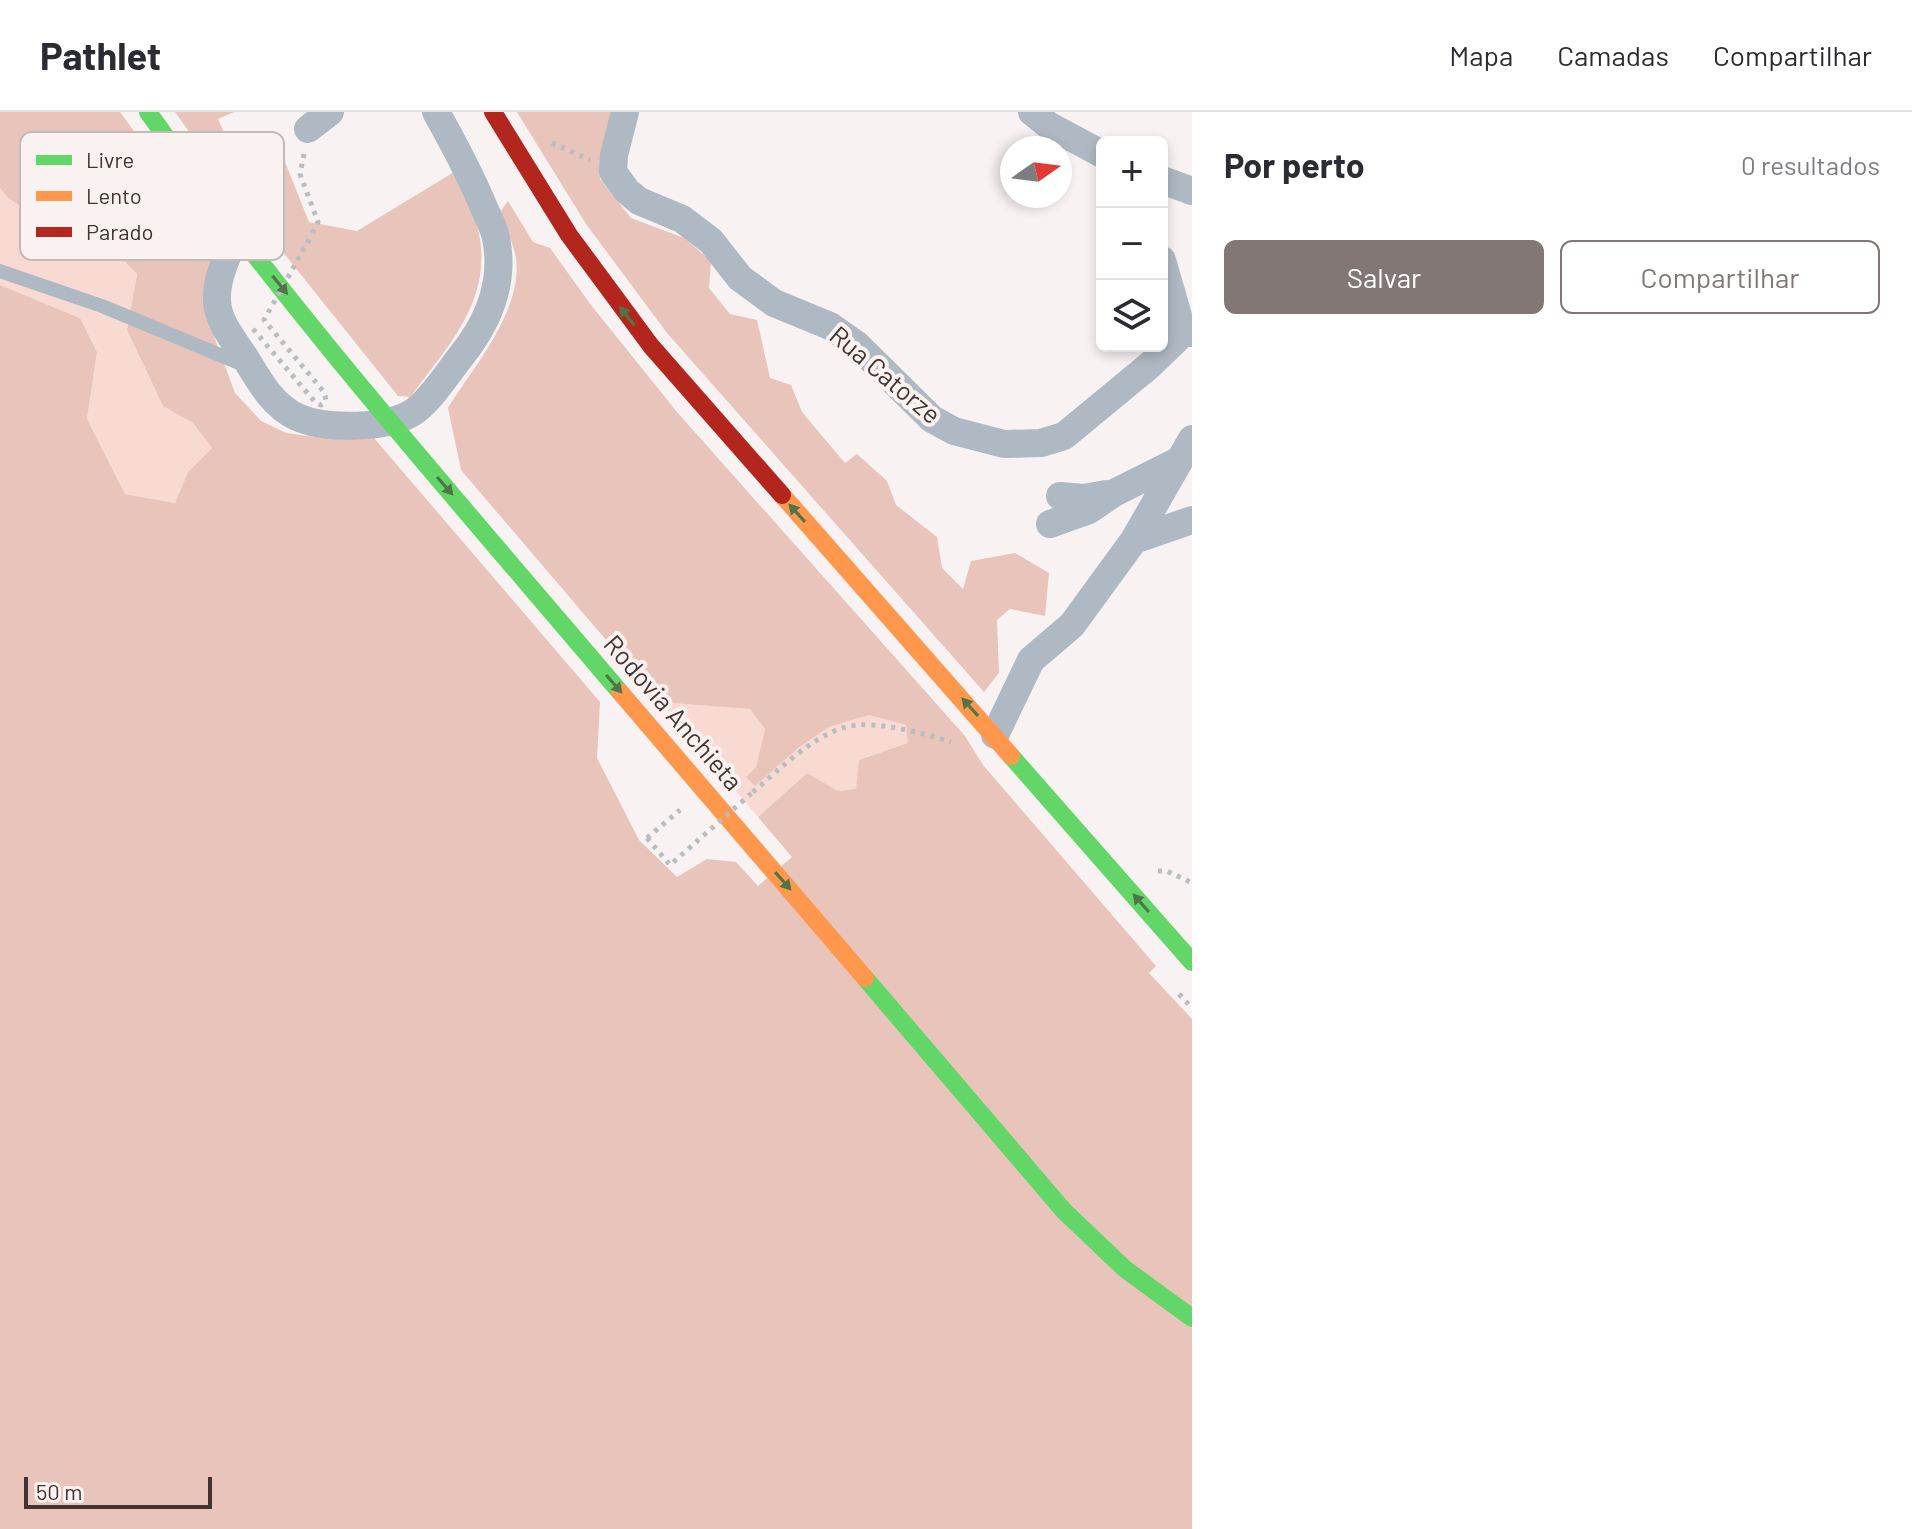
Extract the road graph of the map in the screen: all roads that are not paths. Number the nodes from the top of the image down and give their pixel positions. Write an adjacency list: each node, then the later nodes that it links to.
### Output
1 (148, 112): 6 (highway, Rodovia Anchieta)
2 (436, 112): 16 (street)
3 (493, 112): 23 (highway, one-way to 3)
4 (625, 112): 14 (street, Rua Catorze)
5 (1032, 112): 7 (street)
6 (163, 132)
7 (1096, 151)
8 (1168, 182): 9 (street)
9 (1192, 191)
10 (227, 260): 15 (street)
11 (260, 260): 16 (highway, Rodovia Anchieta, one-way to 16)
12 (0, 271): 15 (lane)
13 (1168, 277): 14 (street)
14 (1188, 333)
15 (251, 368): 16 (street)
16 (391, 423): 25 (highway, Rodovia Anchieta, one-way to 25)
17 (1185, 450): 18 (street); 22 (street)
18 (1114, 493): 19 (street); 21 (street)
19 (1060, 496)
20 (1192, 520): 22 (street)
21 (1050, 524)
22 (1134, 540): 23 (street)
23 (995, 735): 24 (highway, one-way to 23)
24 (1192, 962)
25 (1192, 1318)

